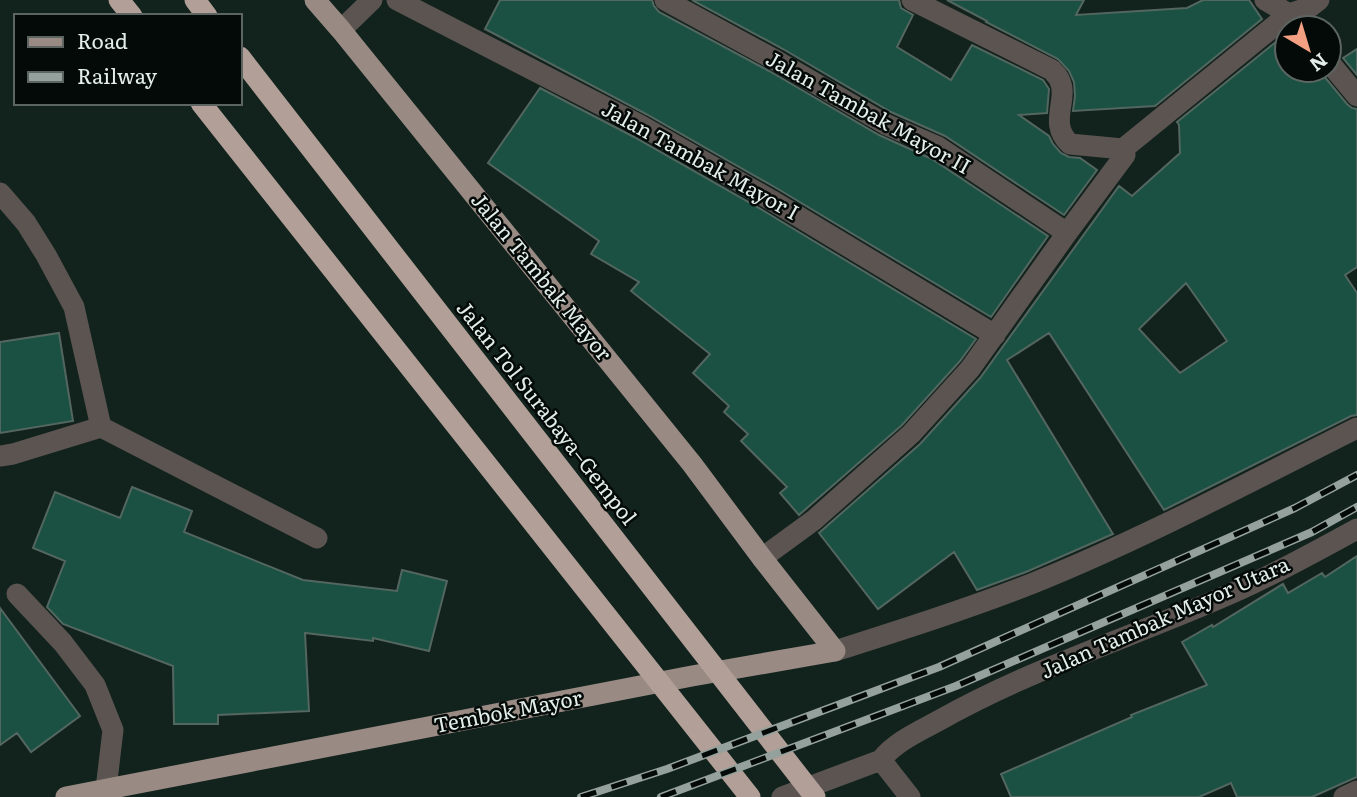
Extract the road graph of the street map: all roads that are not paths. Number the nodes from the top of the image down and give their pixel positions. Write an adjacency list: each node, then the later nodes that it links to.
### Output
1 (119, 0): 9 (highway)
2 (314, 0): 12 (main road, Jalan Tambak Mayor)
3 (372, 0): 12 (street)
4 (397, 0): 21 (street, Jalan Tambak Mayor I)
5 (665, 0): 20 (street, Jalan Tambak Mayor II)
6 (912, 0): 18 (street)
7 (1265, 0): 10 (street)
8 (1319, 0): 11 (street)
9 (130, 14)
10 (1285, 14)
11 (1302, 14)
12 (341, 30): 27 (main road, Jalan Tambak Mayor)
13 (1273, 37): 18 (street)
14 (242, 60): 36 (highway, Jalan Tol Surabaya–Gempol)
15 (1343, 79): 16 (street)
16 (1357, 96)
17 (203, 105): 34 (highway)
18 (1123, 149): 20 (street)
19 (0, 193): 22 (street)
20 (1067, 233): 21 (street)
21 (995, 335): 27 (street)
22 (101, 427): 24 (street); 26 (street)
23 (1357, 428): 29 (street)
24 (0, 456)
25 (1357, 530): 30 (street, Jalan Tambak Mayor Utara)
26 (317, 538)
27 (762, 558): 29 (main road)
28 (17, 594): 31 (street)
29 (835, 651): 31 (main road, Tembok Mayor)
30 (881, 760): 35 (street, Jalan Tambak Mayor Utara); 37 (street)
31 (106, 789): 33 (main road, Tembok Mayor)
32 (1357, 791): 38 (street)
33 (66, 797)
34 (750, 797)
35 (782, 797)
36 (815, 797)
37 (911, 797)
38 (1344, 797)

